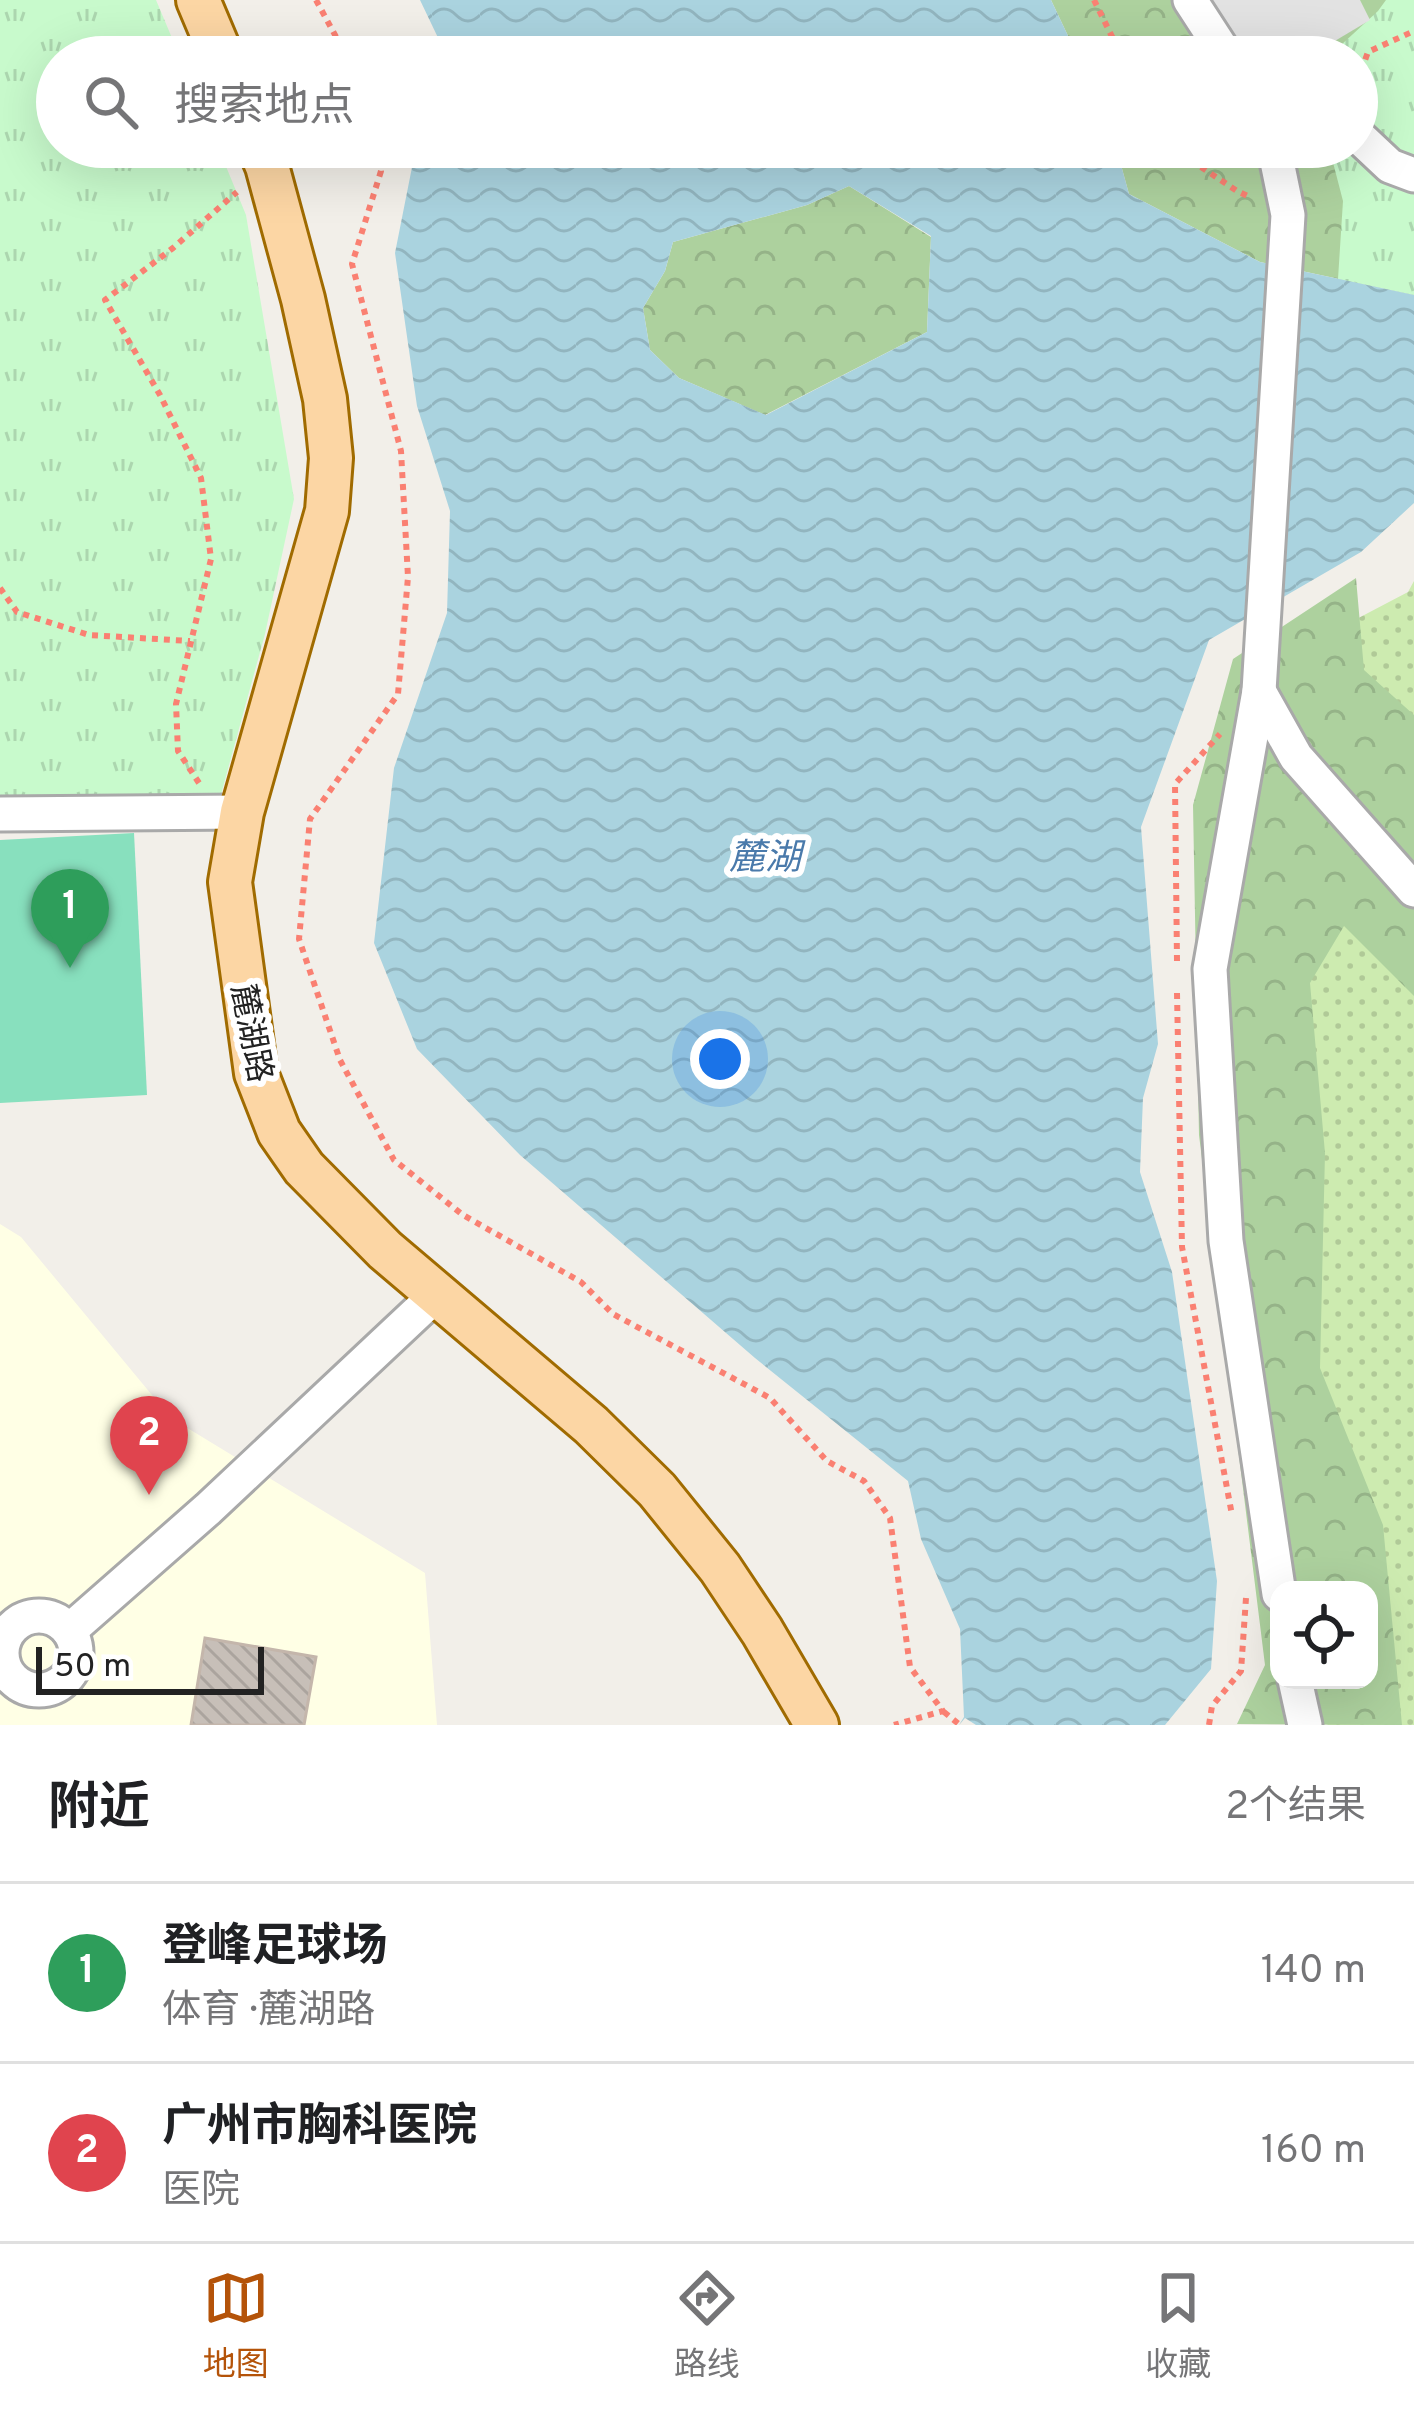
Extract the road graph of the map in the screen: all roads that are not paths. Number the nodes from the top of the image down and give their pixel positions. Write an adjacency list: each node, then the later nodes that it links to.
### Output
1 (198, 0): 3 (main road)
2 (1190, 0): 4 (street)
3 (213, 36)
4 (1213, 36)
5 (1378, 155): 8 (street)
6 (266, 168): 10 (main road, 麓湖路)
7 (1282, 168): 9 (street)
8 (1414, 176)
9 (1259, 692): 12 (street); 14 (street)
10 (242, 812): 11 (street); 13 (main road, 麓湖路)
11 (0, 814)
12 (1414, 890)
13 (437, 1294): 15 (street); 18 (main road, 麓湖路)
14 (1277, 1581)
15 (69, 1630): 16 (street); 16 (street)
16 (1, 1645)
17 (1297, 1689): 19 (street)
18 (817, 1725)
19 (1305, 1725)

